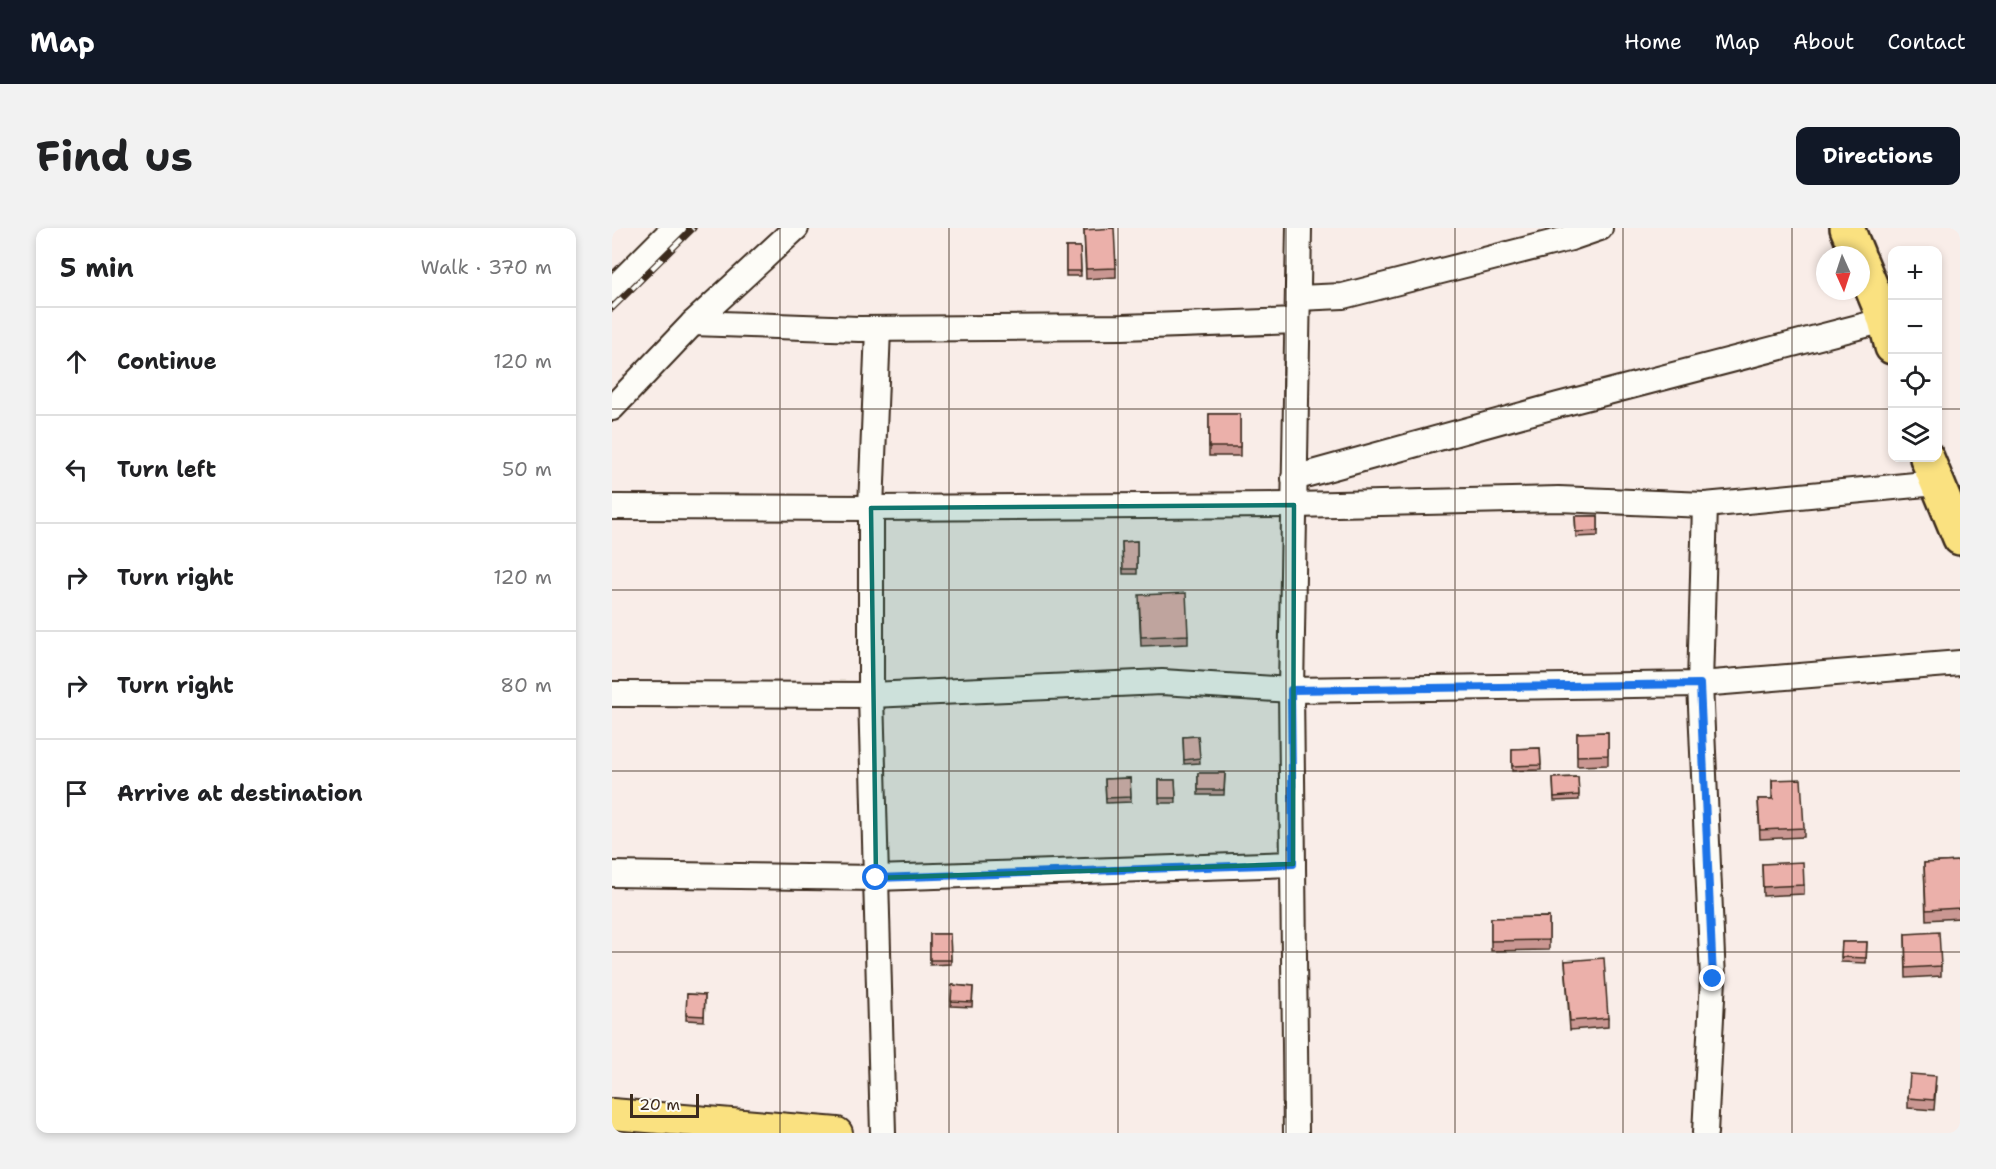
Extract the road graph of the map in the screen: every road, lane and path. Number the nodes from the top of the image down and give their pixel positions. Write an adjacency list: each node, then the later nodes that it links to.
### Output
1 (674, 228): 8 (street)
2 (796, 228): 10 (street)
3 (1299, 228): 9 (street)
4 (1600, 228): 9 (street)
5 (1847, 228): 6 (highway)
6 (1854, 246)
7 (1870, 285): 12 (highway)
8 (612, 290)
9 (1298, 310): 11 (street); 16 (street)
10 (693, 323): 11 (street); 14 (street)
11 (878, 329): 20 (street)
12 (1888, 331)
13 (1888, 334): 16 (street)
14 (612, 408)
15 (1931, 470): 18 (street); 21 (highway)
16 (1294, 478): 17 (street)
17 (1294, 505): 18 (street); 20 (street); 24 (street)
18 (1705, 505): 23 (street)
19 (612, 507): 20 (street)
20 (871, 508): 26 (street)
21 (1960, 538)
22 (1960, 663): 23 (street)
23 (1700, 684): 24 (street); 35 (street)
24 (1291, 690): 26 (street); 27 (street)
25 (612, 694): 26 (street)
26 (871, 695): 29 (street)
27 (1293, 864): 29 (street); 34 (street)
28 (612, 874): 29 (street)
29 (876, 878): 33 (street)
30 (612, 1114): 31 (main road)
31 (795, 1131): 32 (main road)
32 (837, 1133)
33 (883, 1133)
34 (1296, 1133)
35 (1705, 1133)

